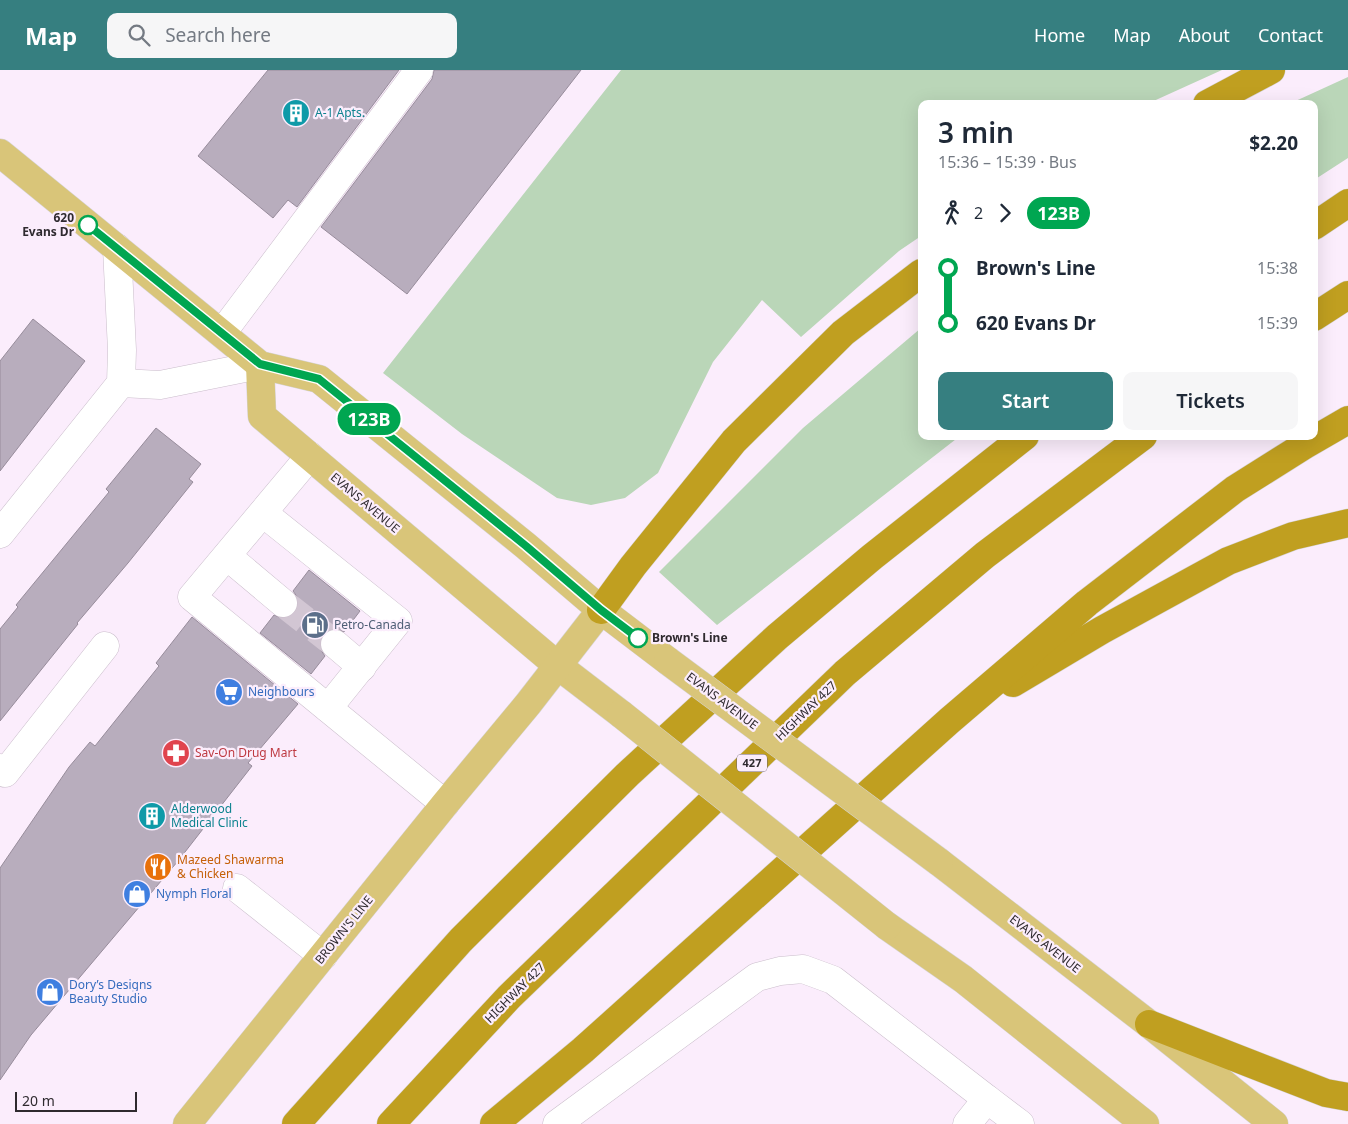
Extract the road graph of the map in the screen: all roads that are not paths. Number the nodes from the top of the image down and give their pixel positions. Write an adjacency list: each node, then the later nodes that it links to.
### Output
1 (419, 70): 11 (lane)
2 (1271, 70): 3 (highway)
3 (1214, 100)
4 (0, 153): 7 (main road, EVANS AVENUE)
5 (1348, 203): 6 (highway)
6 (1318, 223)
7 (117, 248): 11 (main road, EVANS AVENUE); 13 (lane)
8 (918, 275): 25 (highway)
9 (1348, 295): 10 (highway)
10 (1318, 314)
11 (222, 333): 12 (main road, EVANS AVENUE)
12 (260, 364): 13 (lane); 19 (main road, EVANS AVENUE); 25 (main road, EVANS AVENUE)
13 (121, 383): 22 (lane)
14 (1348, 420): 15 (highway)
15 (1318, 437)
16 (1020, 440): 40 (highway)
17 (1138, 440): 41 (highway, HIGHWAY 427 / 427)
18 (1313, 440): 31 (highway)
19 (310, 456): 20 (lane); 28 (main road, EVANS AVENUE)
20 (263, 513): 23 (lane); 29 (lane)
21 (1348, 523): 31 (highway)
22 (0, 534)
23 (227, 556): 24 (lane); 30 (lane)
24 (283, 603)
25 (601, 610): 28 (main road, BROWN'S LINE); 36 (main road, EVANS AVENUE, bridge)
26 (334, 644): 29 (lane)
27 (106, 646): 32 (lane)
28 (557, 666): 33 (main road, BROWN'S LINE); 46 (main road, EVANS AVENUE, bridge)
29 (362, 667): 30 (lane)
30 (328, 708): 33 (lane)
31 (949, 721): 42 (highway)
32 (0, 768)
33 (445, 804): 35 (main road, BROWN'S LINE)
34 (236, 888): 35 (lane)
35 (323, 956): 39 (main road, BROWN'S LINE)
36 (1149, 1024): 37 (highway); 47 (main road, EVANS AVENUE)
37 (1348, 1097)
38 (987, 1099): 43 (lane); 44 (lane); 45 (lane)
39 (187, 1124)
40 (296, 1124)
41 (391, 1124)
42 (494, 1124)
43 (557, 1124)
44 (967, 1124)
45 (1020, 1124)
46 (1145, 1124)
47 (1274, 1124)

